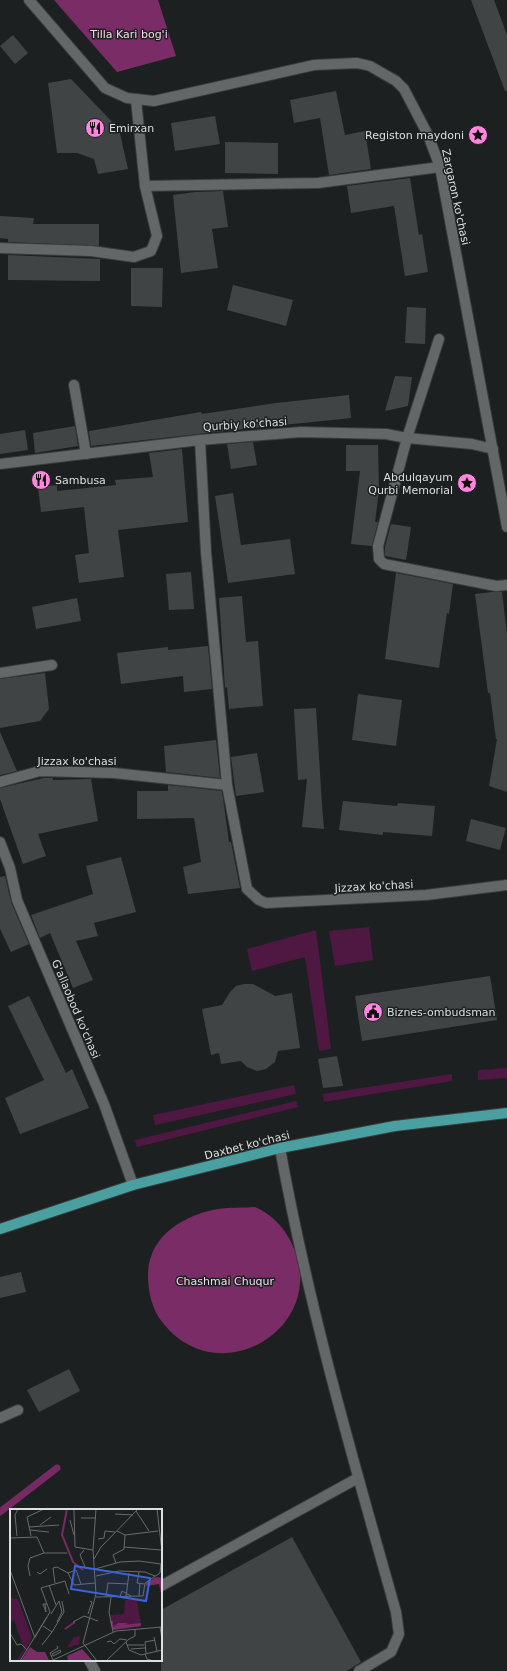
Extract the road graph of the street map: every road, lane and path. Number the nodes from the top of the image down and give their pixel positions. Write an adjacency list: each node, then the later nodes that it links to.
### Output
1 (29, 0): 2 (street, Zargaron ko'chasi)
2 (136, 100): 3 (street, Zargaron ko'chasi); 4 (street)
3 (440, 167): 4 (street); 10 (street, Zargaron ko'chasi)
4 (145, 186): 5 (street)
5 (0, 248)
6 (439, 339): 8 (street)
7 (74, 385): 11 (street)
8 (407, 438): 9 (street, Qurbiy ko'chasi); 10 (street, Qurbiy ko'chasi); 14 (street)
9 (200, 440): 11 (street, Qurbiy ko'chasi); 18 (street)
10 (493, 449): 13 (street, Zargaron ko'chasi)
11 (86, 454): 12 (street, Qurbiy ko'chasi)
12 (0, 464)
13 (507, 522)
14 (507, 585)
15 (52, 665): 16 (street)
16 (0, 672)
17 (0, 782): 18 (street, Jizzax ko'chasi)
18 (227, 785): 20 (street, Jizzax ko'chasi)
19 (0, 842): 23 (street, G'allaobod ko'chasi)
20 (507, 884)
21 (507, 1113): 22 (main road, Daxbet ko'chasi)
22 (280, 1148): 23 (main road, Daxbet ko'chasi); 27 (street)
23 (133, 1185): 24 (main road, Daxbet ko'chasi)
24 (0, 1229)
25 (18, 1410): 26 (street)
26 (0, 1418)
27 (358, 1478): 28 (street); 31 (street)
28 (162, 1585)
29 (89, 1661): 30 (street)
30 (94, 1671)
31 (359, 1671)

